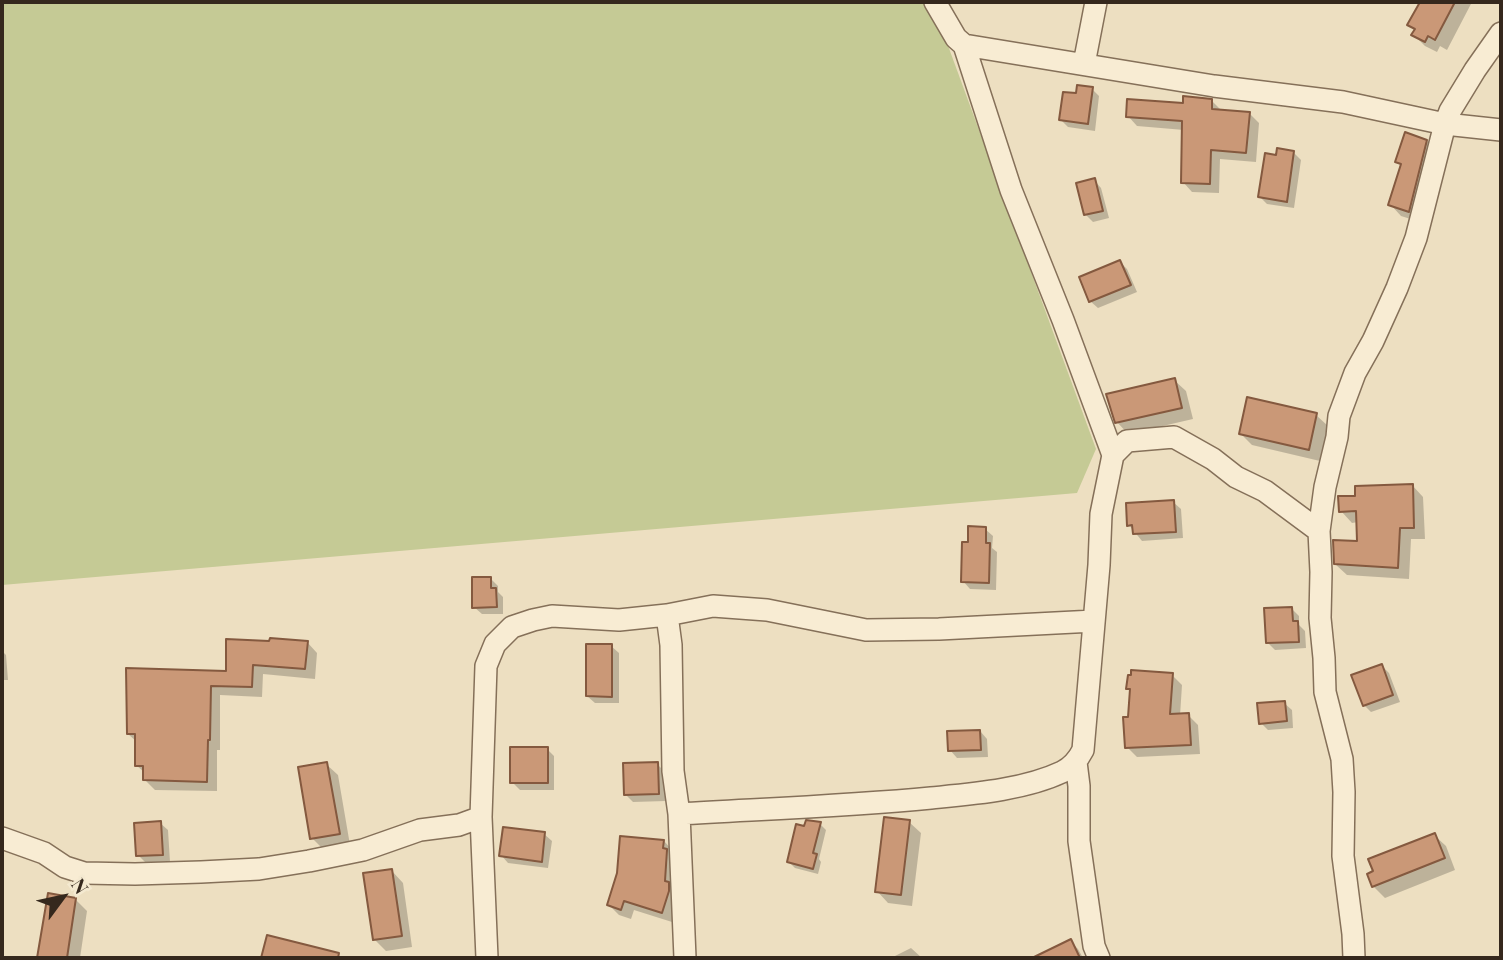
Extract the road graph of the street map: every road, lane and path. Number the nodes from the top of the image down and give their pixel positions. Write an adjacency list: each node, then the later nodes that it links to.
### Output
1 (935, 2): 4 (street)
2 (1096, 2): 5 (street)
3 (1501, 33): 6 (street)
4 (964, 45): 5 (street); 8 (street)
5 (1084, 64): 6 (street)
6 (1445, 124): 7 (street); 9 (street)
7 (1501, 130)
8 (1112, 455): 9 (street); 11 (street)
9 (1319, 531): 19 (street)
10 (667, 615): 11 (street); 13 (street); 14 (street)
11 (1094, 621): 12 (street)
12 (1076, 762): 13 (street); 18 (street)
13 (679, 814): 17 (street)
14 (481, 817): 15 (street); 16 (street)
15 (2, 838)
16 (487, 958)
17 (685, 958)
18 (1099, 958)
19 (1353, 958)

